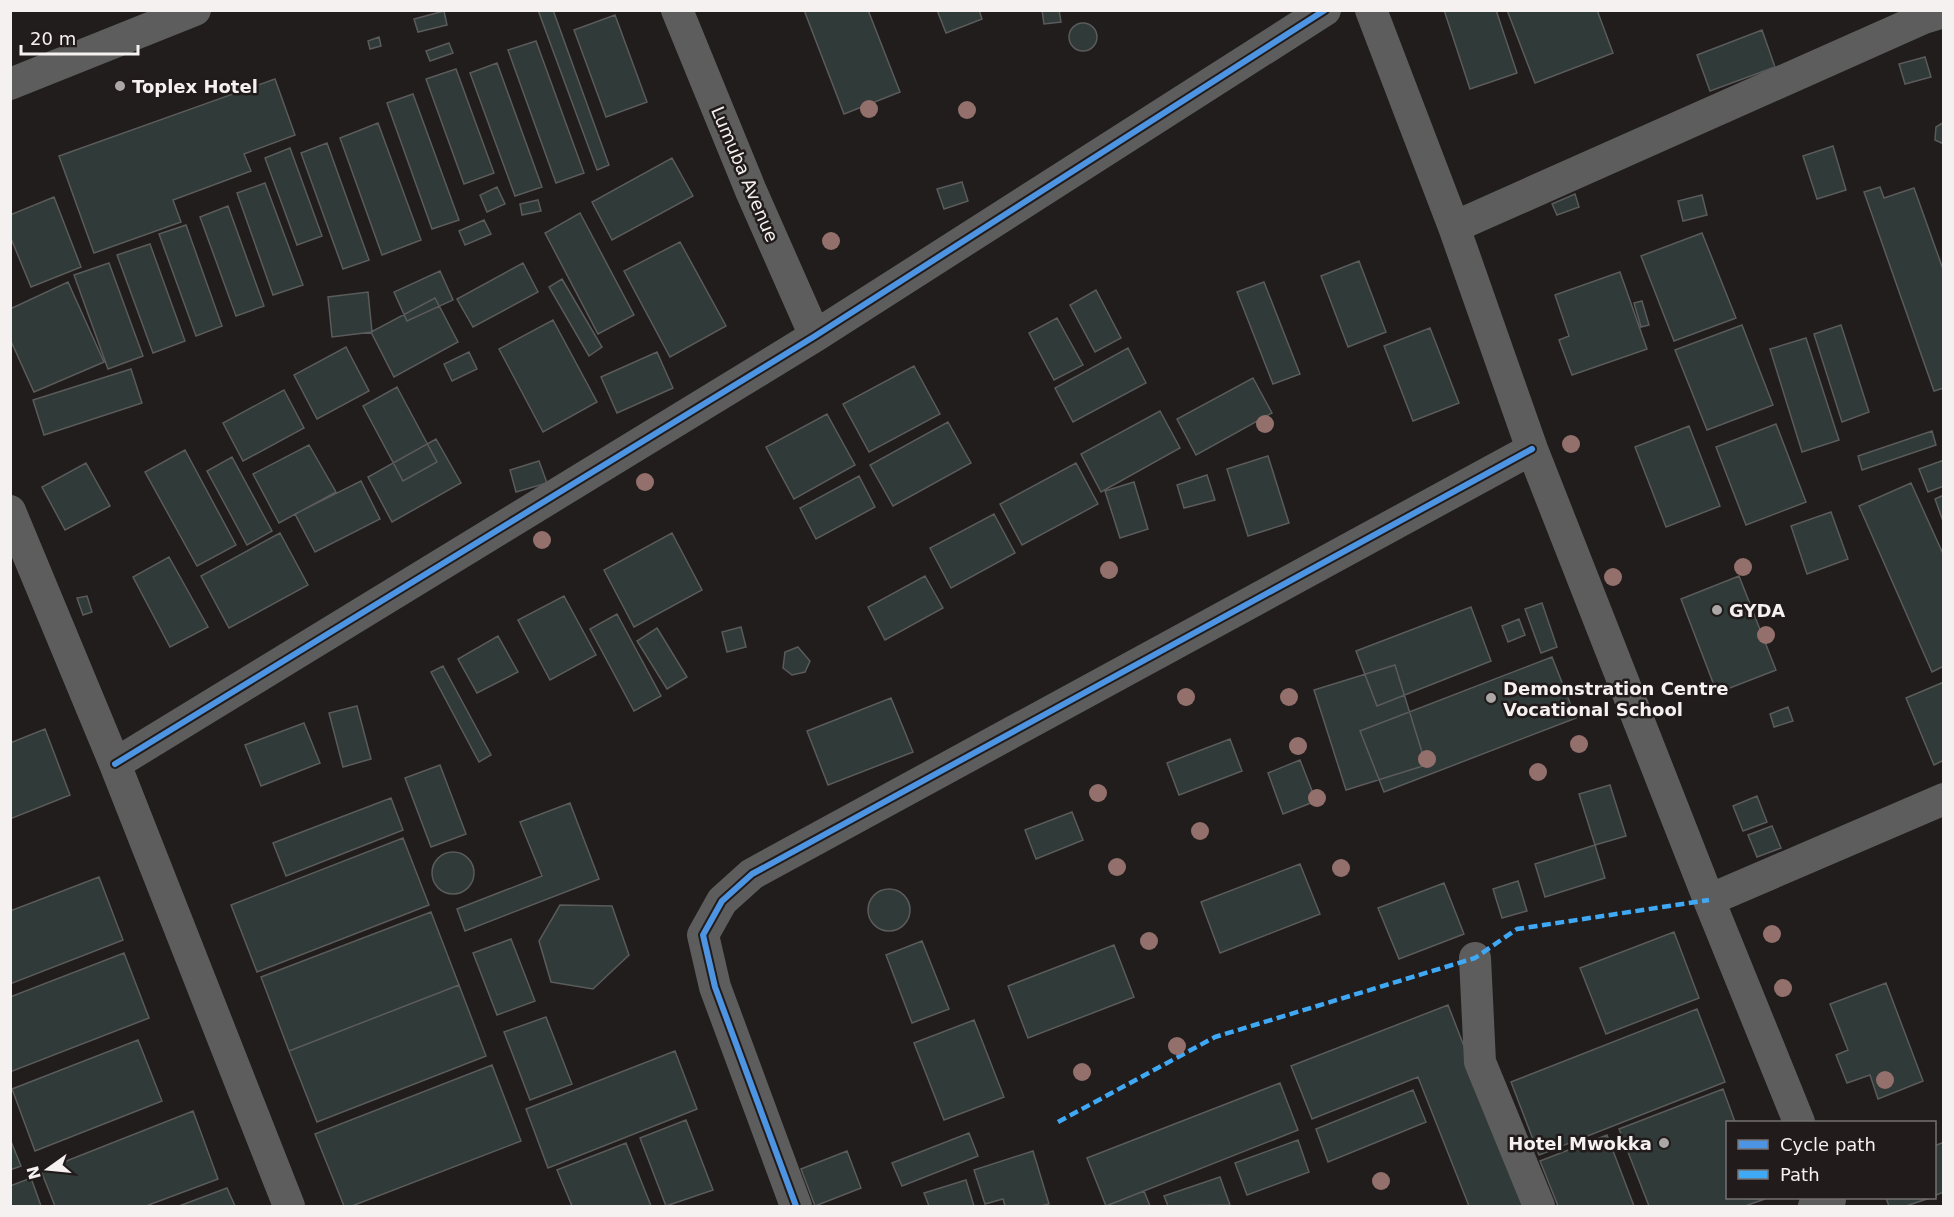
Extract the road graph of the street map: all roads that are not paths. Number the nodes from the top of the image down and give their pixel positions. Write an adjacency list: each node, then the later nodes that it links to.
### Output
1 (195, 10): 6 (street)
2 (677, 10): 8 (street, Lumuba Avenue)
3 (1325, 10): 8 (street)
4 (1371, 10): 7 (street)
5 (1930, 14): 7 (street)
6 (10, 84)
7 (1454, 227): 9 (street)
8 (815, 336): 11 (street)
9 (1533, 449): 13 (street); 17 (street)
10 (10, 511): 11 (street)
11 (115, 764): 16 (street)
12 (1944, 799): 13 (street)
13 (1709, 900): 15 (street)
14 (1475, 957): 18 (street)
15 (1799, 1121)
16 (289, 1206)
17 (796, 1206)
18 (1539, 1206)

